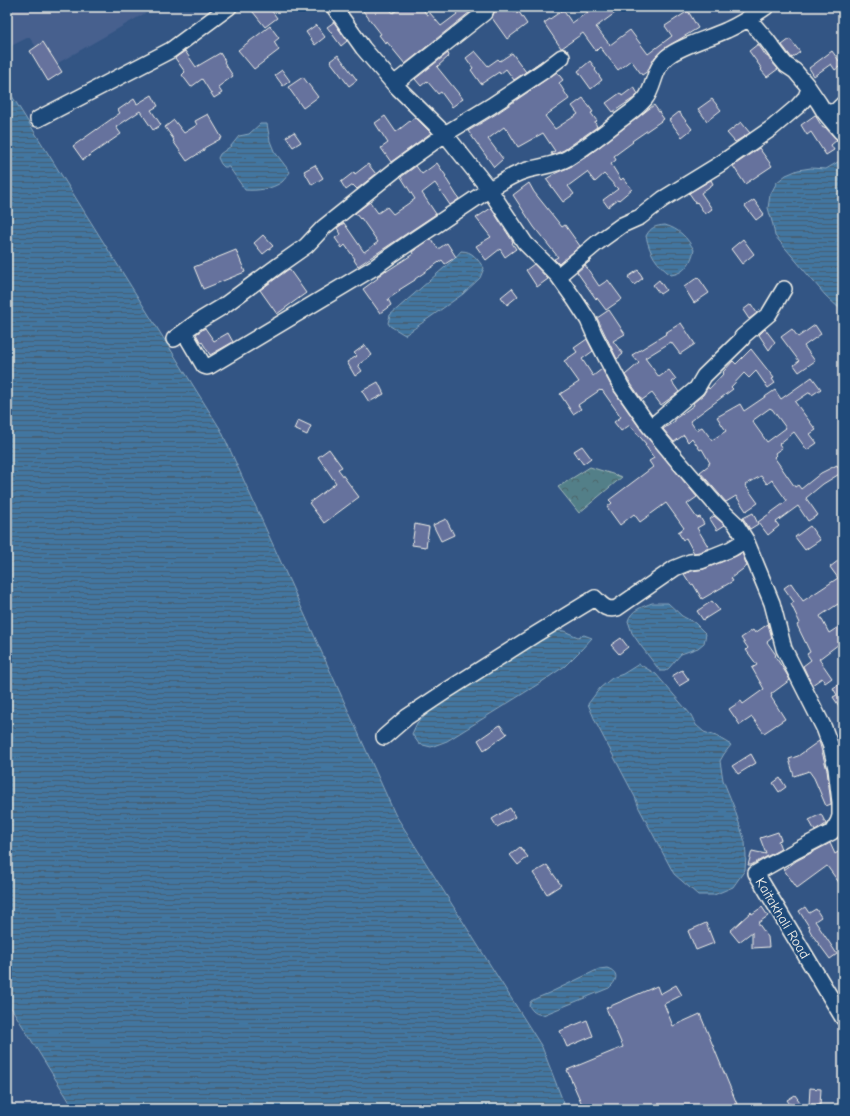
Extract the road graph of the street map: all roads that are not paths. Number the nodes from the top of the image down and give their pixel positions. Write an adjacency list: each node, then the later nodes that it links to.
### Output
1 (229, 7): 11 (street)
2 (334, 7): 7 (street, Kaitakhali Road)
3 (484, 7): 7 (street)
4 (766, 7): 5 (street)
5 (748, 18): 8 (street); 14 (street)
6 (562, 57): 13 (street)
7 (394, 84): 13 (street, Kaitakhali Road)
8 (809, 89): 10 (street); 15 (street)
9 (843, 104): 10 (street)
10 (825, 113): 12 (street)
11 (38, 118)
12 (841, 132)
13 (444, 134): 14 (street, Kaitakhali Road); 14 (street)
14 (489, 189): 15 (street, Kaitakhali Road)
15 (558, 276): 17 (street, Kaitakhali Road)
16 (784, 288): 17 (street)
17 (651, 427): 18 (street, Kaitakhali Road)
18 (746, 540): 19 (street); 20 (street, Kaitakhali Road)
19 (384, 737)
20 (840, 766): 21 (street, Kaitakhali Road)
21 (840, 823): 22 (street, Kaitakhali Road)
22 (843, 1018)

